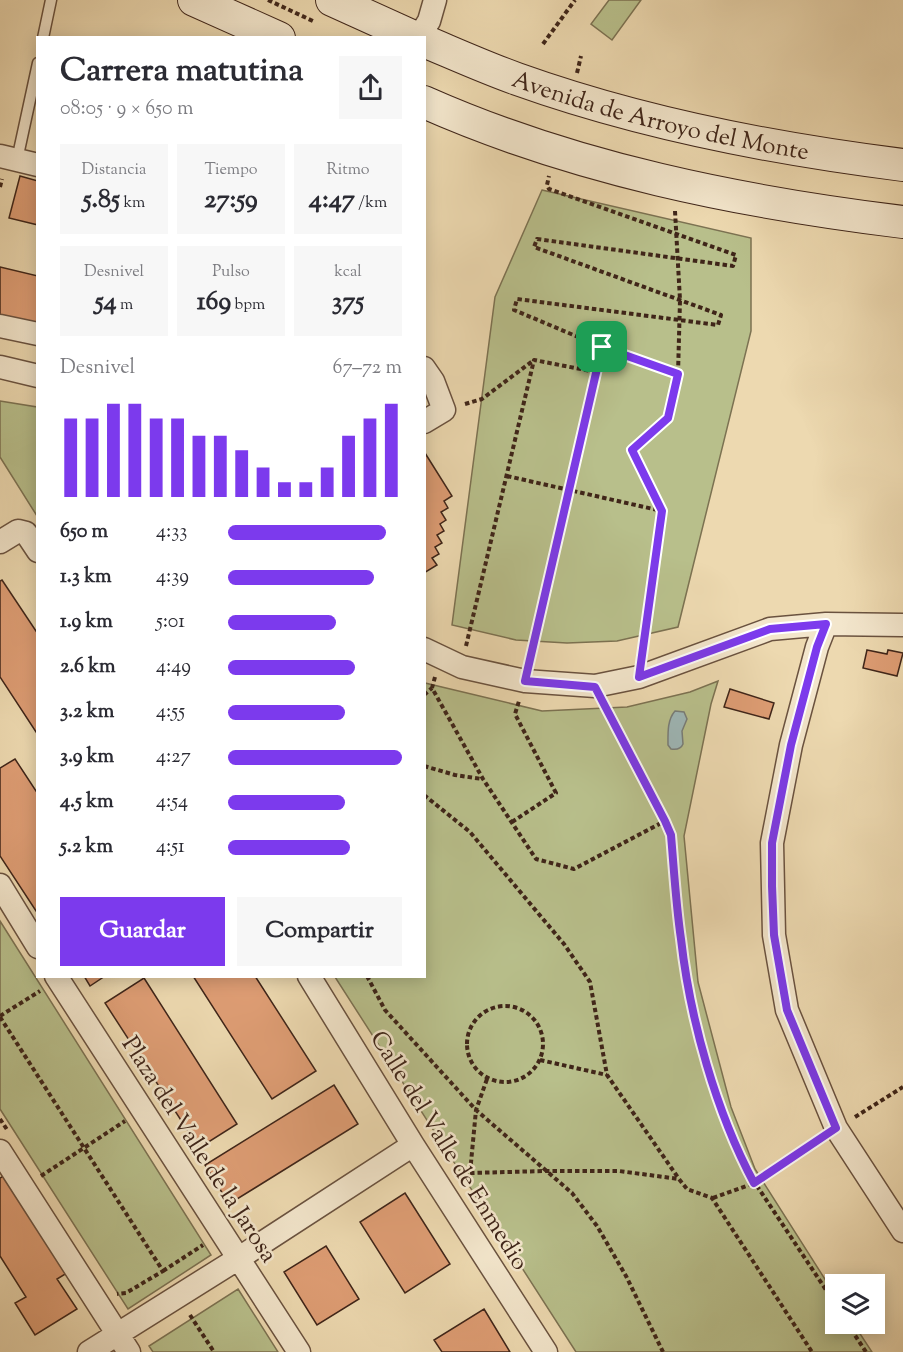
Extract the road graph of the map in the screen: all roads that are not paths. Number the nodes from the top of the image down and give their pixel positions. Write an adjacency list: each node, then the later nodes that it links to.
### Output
1 (51, 0): 5 (lane)
2 (194, 0): 6 (street)
3 (435, 0): 8 (street)
4 (325, 12): 7 (street)
5 (43, 36)
6 (275, 36)
7 (410, 36)
8 (418, 36)
9 (426, 42): 13 (street, Avenida de Arroyo del Monte)
10 (36, 73): 12 (lane)
11 (426, 103): 14 (street)
12 (18, 160)
13 (903, 165)
14 (903, 222)
15 (0, 327): 16 (street)
16 (36, 334)
17 (0, 368): 18 (street)
18 (36, 376)
19 (427, 379): 20 (street)
20 (426, 421)
21 (0, 542): 22 (street)
22 (32, 542)
23 (826, 624): 24 (street); 25 (street); 32 (street)
24 (903, 625)
25 (433, 653)
26 (0, 885): 27 (street)
27 (36, 944)
28 (310, 978): 30 (street, Calle del Valle de Enmedio)
29 (53, 981): 33 (street, Plaza del Valle de la Jarosa)
30 (413, 1145): 33 (street); 37 (street, Calle del Valle de Enmedio)
31 (0, 1151): 34 (street)
32 (903, 1231)
33 (239, 1258): 34 (street); 36 (street, Plaza del Valle de la Jarosa)
34 (124, 1343): 35 (street)
35 (89, 1352)
36 (299, 1352)
37 (546, 1352)

